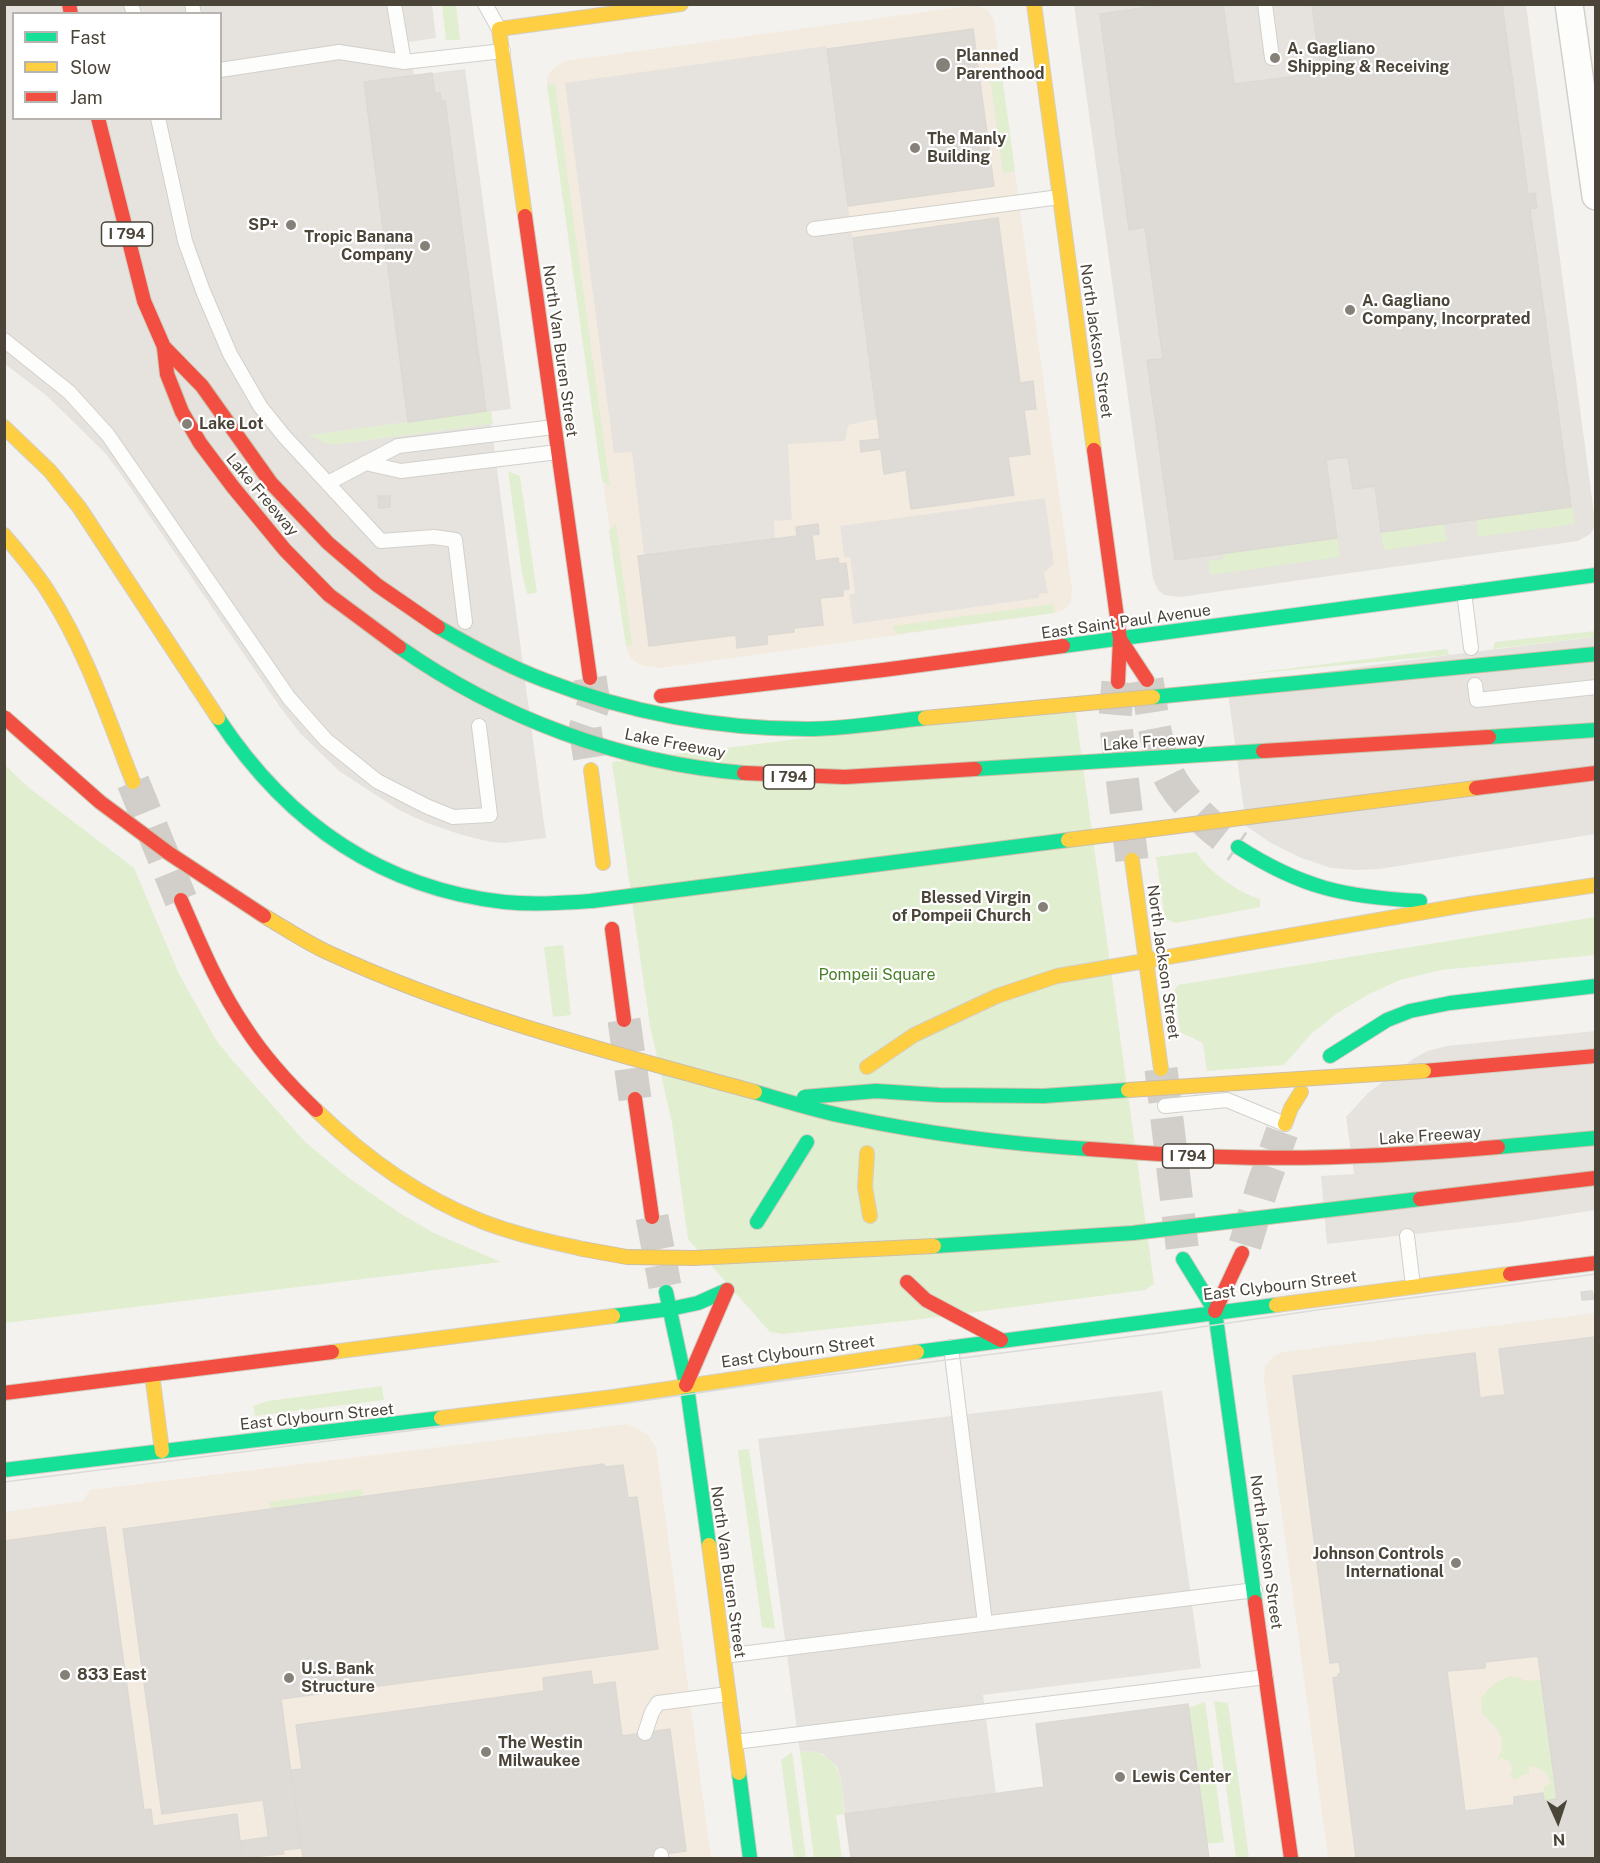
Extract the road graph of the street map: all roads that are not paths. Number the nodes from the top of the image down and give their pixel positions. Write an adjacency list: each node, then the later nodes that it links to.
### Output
1 (394, 4): 10 (lane)
2 (485, 4): 7 (lane)
3 (681, 4): 7 (main road)
4 (1034, 4): 15 (main road, North Jackson Street)
5 (1265, 4): 9 (lane)
6 (1569, 4): 14 (street)
7 (499, 29): 8 (main road, North Van Buren Street)
8 (503, 51): 10 (lane); 20 (main road, North Van Buren Street)
9 (1272, 58)
10 (404, 62): 11 (lane)
11 (222, 70)
12 (99, 120): 18 (main road, Lake Freeway / I 794)
13 (158, 120): 23 (lane)
14 (1596, 196)
15 (1060, 197): 16 (lane); 28 (main road, North Jackson Street)
16 (814, 229)
17 (4, 340): 38 (lane)
18 (164, 347): 30 (main road, bridge); 39 (main road, Lake Freeway / I 794, bridge)
19 (4, 427): 41 (main road, bridge)
20 (554, 427): 21 (main road, North Van Buren Street); 22 (lane)
21 (558, 452): 22 (lane); 31 (main road, North Van Buren Street)
22 (365, 463): 23 (lane)
23 (328, 483): 27 (lane)
24 (4, 535): 42 (main road)
25 (1596, 575): 26 (main road, East Saint Paul Avenue)
26 (1464, 592): 28 (main road, East Saint Paul Avenue); 29 (lane)
27 (465, 622)
28 (1120, 639): 32 (main road); 33 (main road, North Jackson Street); 36 (main road, East Saint Paul Avenue)
29 (1471, 648)
30 (1596, 654)
31 (590, 678)
32 (1147, 680)
33 (1118, 682)
34 (1475, 685): 35 (lane)
35 (1596, 687)
36 (661, 696)
37 (4, 717): 61 (main road, Lake Freeway / I 794, bridge)
38 (479, 726)
39 (1596, 730)
40 (591, 770): 45 (main road)
41 (1596, 773)
42 (133, 782)
43 (1238, 847): 48 (main road)
44 (1132, 860): 50 (main road, North Jackson Street)
45 (603, 863)
46 (1596, 885): 48 (main road)
47 (181, 900): 67 (main road, bridge)
48 (1470, 904): 50 (main road)
49 (612, 929): 52 (main road)
50 (1145, 961): 53 (main road); 58 (main road, North Jackson Street)
51 (1596, 986): 54 (main road)
52 (624, 1020)
53 (914, 1035): 56 (main road); 57 (main road)
54 (1330, 1056)
55 (1596, 1056): 61 (main road, bridge)
56 (867, 1067)
57 (888, 1068)
58 (1161, 1069)
59 (1301, 1092): 63 (main road)
60 (635, 1098): 69 (main road)
61 (784, 1099): 64 (main road, Lake Freeway / I 794, bridge)
62 (1165, 1106): 63 (lane)
63 (1285, 1124)
64 (1596, 1138)
65 (807, 1142): 70 (main road)
66 (867, 1153): 68 (main road)
67 (1596, 1178)
68 (870, 1216)
69 (652, 1217)
70 (757, 1222)
71 (1407, 1236): 76 (lane)
72 (1242, 1253): 79 (main road)
73 (1184, 1259): 79 (main road, North Jackson Street)
74 (1596, 1263): 76 (main road, East Clybourn Street)
75 (907, 1282): 80 (main road)
76 (1413, 1286): 79 (main road, East Clybourn Street)
77 (666, 1292): 78 (main road, North Van Buren Street)
78 (670, 1309): 82 (main road); 83 (main road, North Van Buren Street); 83 (main road)
79 (1215, 1311): 80 (main road, East Clybourn Street); 87 (main road, North Jackson Street)
80 (1001, 1340): 81 (main road, East Clybourn Street)
81 (951, 1347): 83 (main road, East Clybourn Street); 88 (lane)
82 (152, 1374): 84 (main road); 85 (main road)
83 (686, 1386): 85 (main road, East Clybourn Street); 89 (main road, North Van Buren Street)
84 (4, 1393)
85 (162, 1450): 86 (main road, East Clybourn Street)
86 (4, 1470)
87 (1255, 1590): 88 (lane); 90 (main road, North Jackson Street)
88 (985, 1623): 89 (lane)
89 (723, 1656): 91 (main road, North Van Buren Street)
90 (1267, 1677): 93 (lane); 95 (main road, North Jackson Street)
91 (728, 1694): 92 (lane); 93 (main road, North Van Buren Street)
92 (645, 1733)
93 (735, 1742): 94 (main road, North Van Buren Street)
94 (750, 1858)
95 (1291, 1858)

